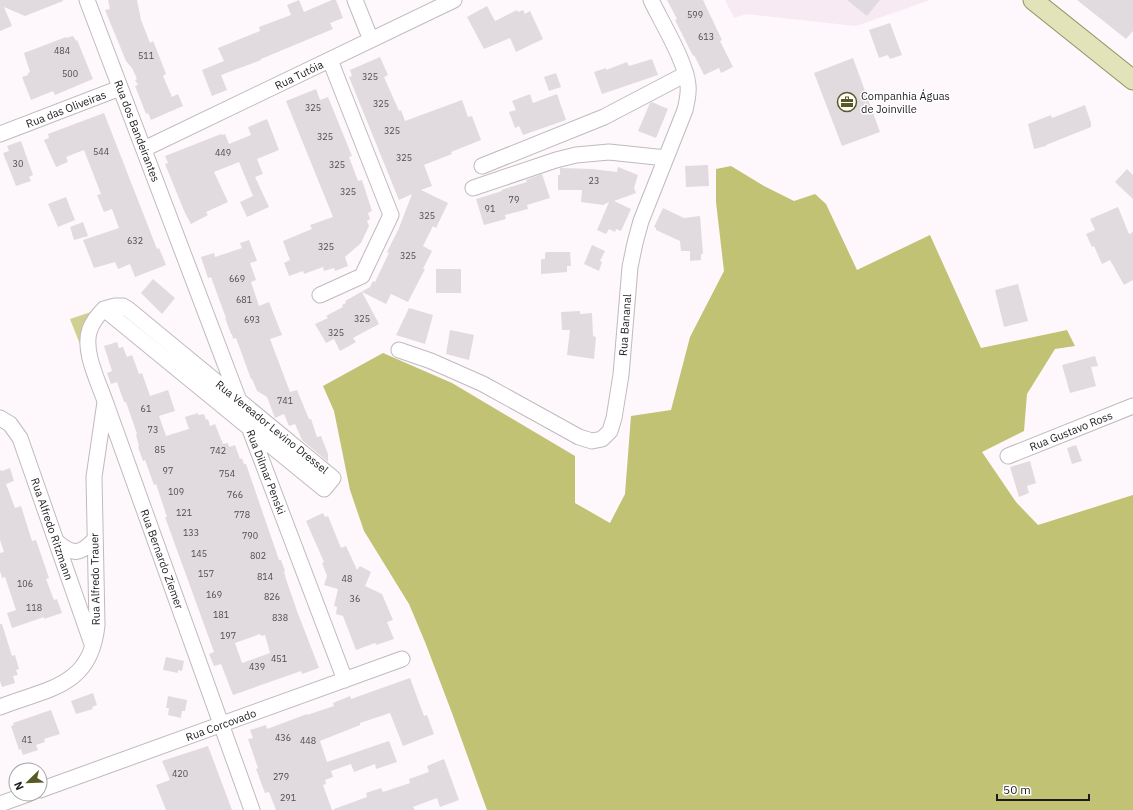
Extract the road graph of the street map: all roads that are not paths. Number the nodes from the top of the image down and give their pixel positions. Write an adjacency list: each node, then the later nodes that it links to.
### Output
1 (87, 0): 10 (street, Rua dos Bandeirantes)
2 (355, 0): 6 (street)
3 (454, 0): 6 (street, Rua Tutóia)
4 (651, 0): 8 (street, Rua Bananal)
5 (1033, 0): 9 (main road)
6 (371, 40): 7 (street, Rua Tutóia)
7 (330, 60): 12 (street, Rua Tutóia); 17 (street)
8 (686, 74): 13 (street, Rua Bananal); 14 (street)
9 (1133, 80)
10 (120, 88): 11 (street, Rua das Oliveiras); 12 (street, Rua dos Bandeirantes)
11 (6, 132)
12 (144, 149): 16 (street, Rua dos Bandeirantes)
13 (666, 158): 15 (street); 19 (street, Rua Bananal)
14 (482, 166)
15 (473, 188)
16 (186, 263): 20 (street, Rua Dilmar Penski)
17 (320, 295)
18 (104, 309): 20 (street, Rua Vereador Levino Dressel); 21 (street, Rua Bernardo Ziemer); 24 (street, Rua Vereador Levino Dressel)
19 (399, 350)
20 (238, 399): 24 (street, Rua Dilmar Penski); 24 (street, Rua Vereador Levino Dressel)
21 (105, 401): 26 (street, Rua Alfredo Trauer); 34 (street, Rua Bernardo Ziemer)
22 (1133, 406): 25 (street, Rua Gustavo Ross)
23 (0, 418): 27 (street, Rua Alfredo Ritzmann)
24 (249, 428): 32 (street, Rua Dilmar Penski)
25 (1008, 456)
26 (94, 540): 27 (street); 28 (street, Rua Alfredo Trauer)
27 (57, 542): 29 (street, Rua Alfredo Ritzmann)
28 (95, 575): 29 (street); 30 (street, Rua Alfredo Trauer)
29 (69, 577): 30 (street, Rua Alfredo Ritzmann)
30 (93, 647): 33 (street, Rua Alfredo Trauer)
31 (402, 659): 32 (street, Rua Corcovado)
32 (345, 680): 34 (street, Rua Corcovado)
33 (2, 706)
34 (222, 725): 35 (street, Rua Corcovado); 36 (street, Rua Bernardo Ziemer)
35 (48, 787)
36 (252, 810)

